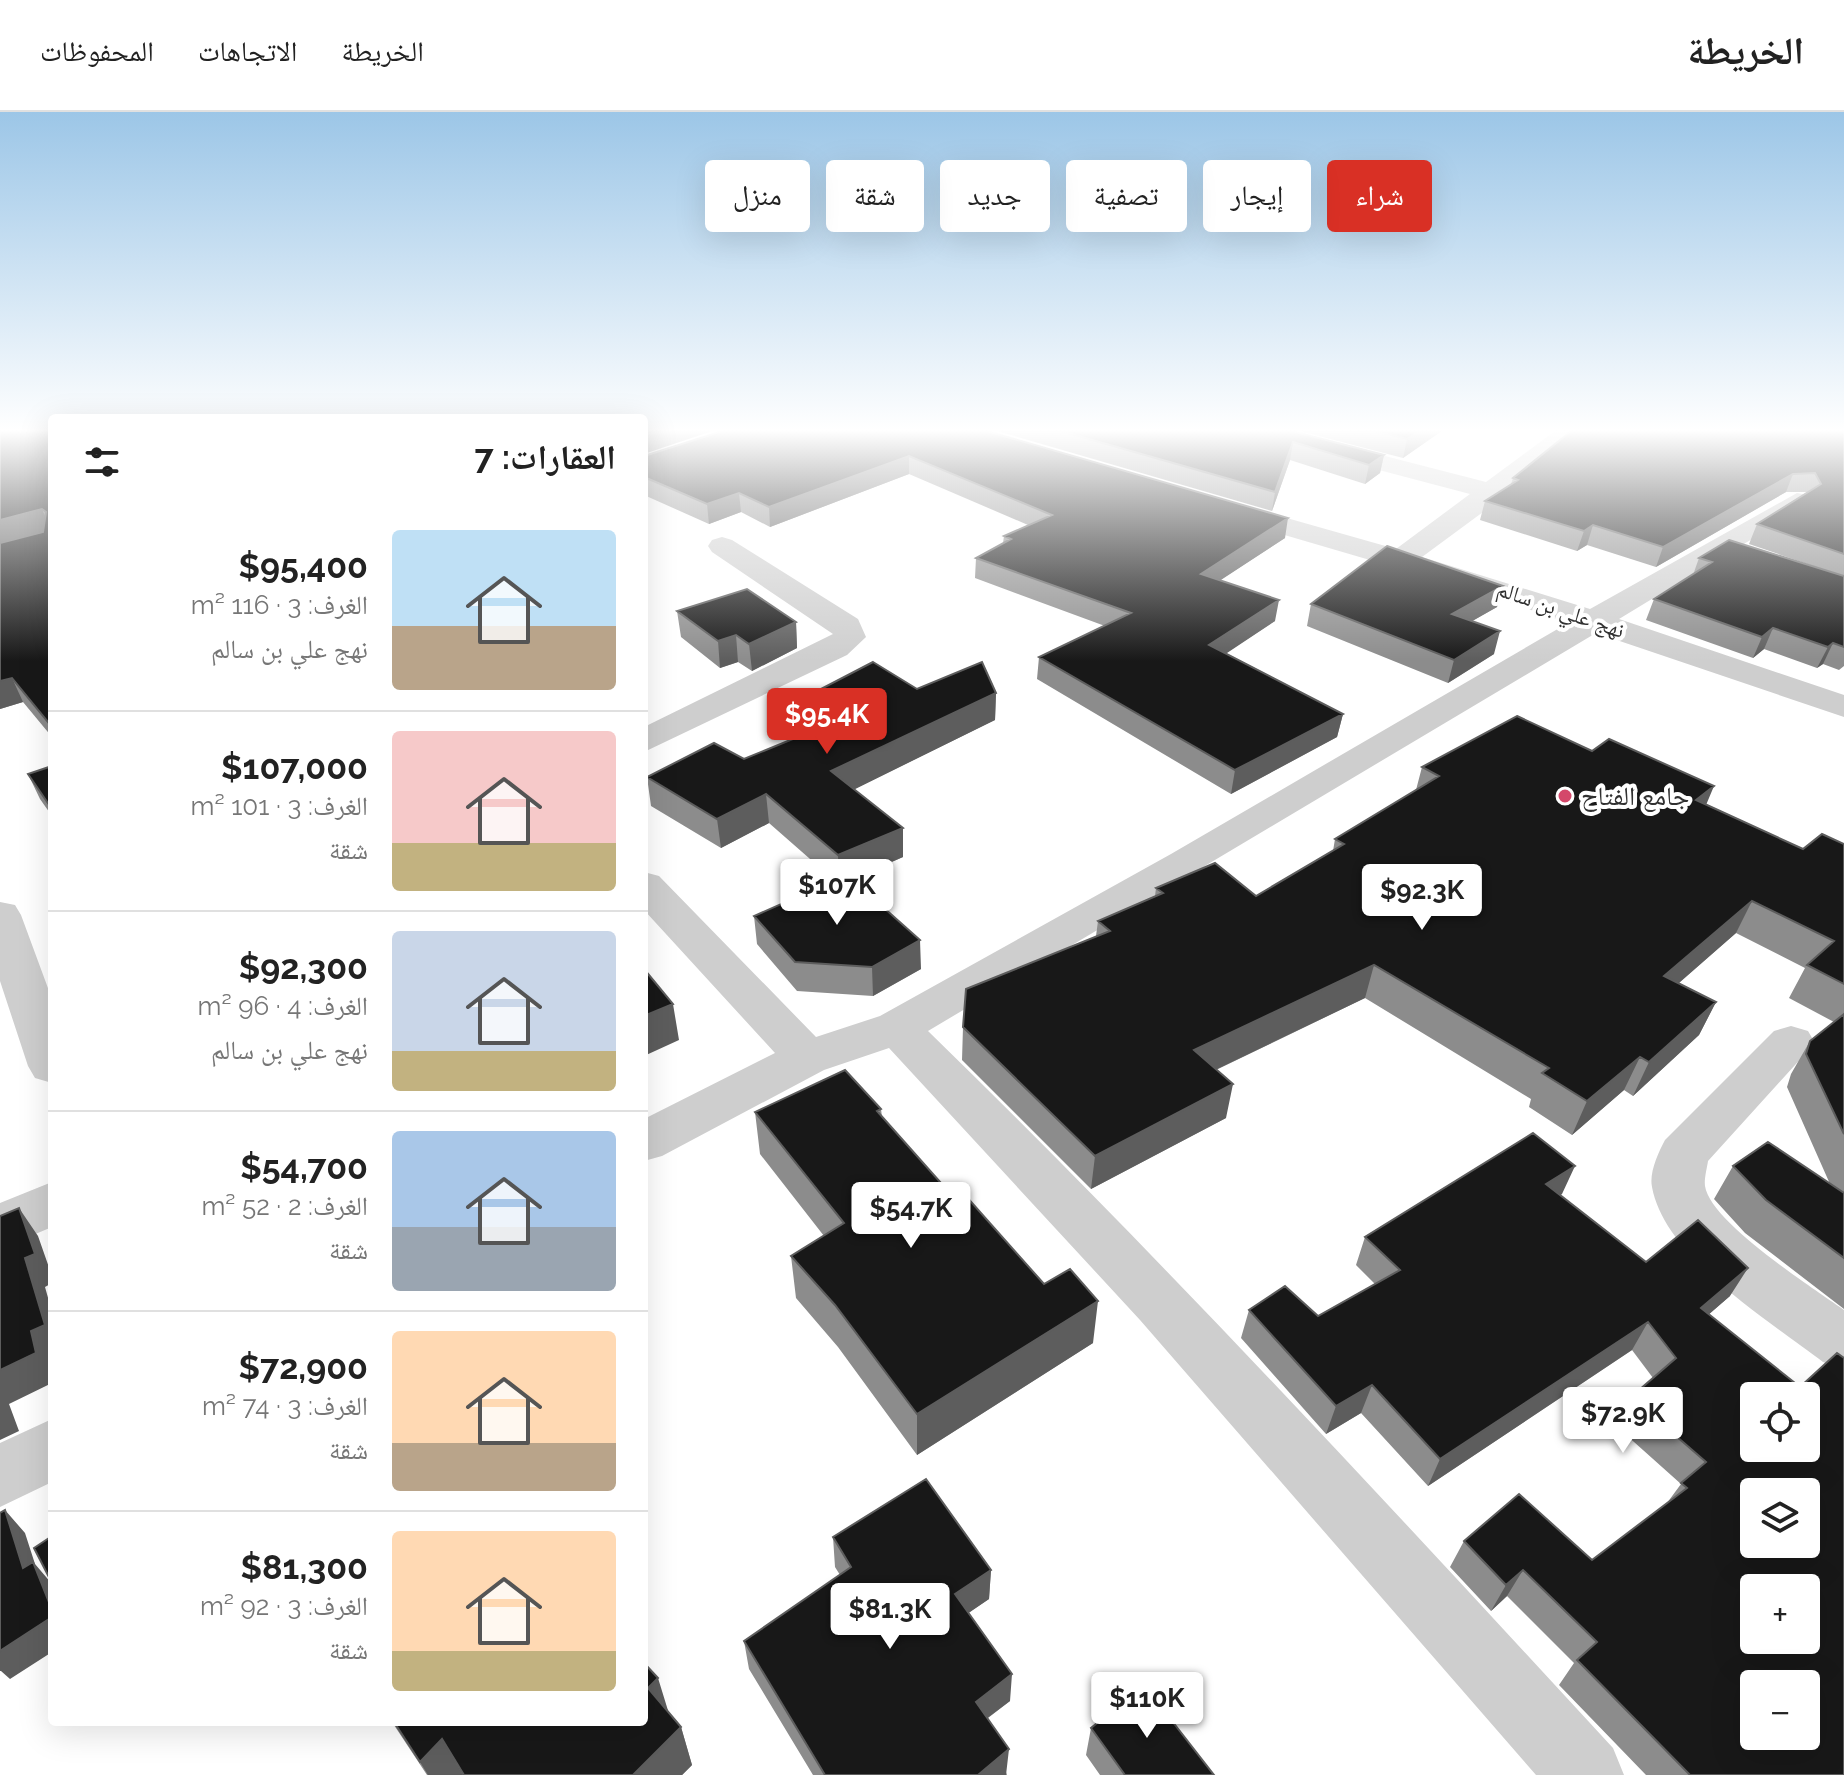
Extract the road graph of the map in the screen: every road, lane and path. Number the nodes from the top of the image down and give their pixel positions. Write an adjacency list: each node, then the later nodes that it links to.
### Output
1 (1213, 506): 6 (street, نهج علي بن سالم)
2 (1474, 506): 6 (street)
3 (1789, 506): 5 (street)
4 (722, 546): 10 (street)
5 (1718, 547): 7 (street); 8 (street)
6 (1401, 559): 8 (street, نهج علي بن سالم)
7 (1844, 588)
8 (1598, 621): 9 (street, نهج علي بن سالم); 13 (street)
9 (1844, 707)
10 (648, 739)
11 (648, 889): 16 (street)
12 (4, 939): 15 (street)
13 (897, 1028): 16 (street); 23 (street)
14 (1791, 1043): 20 (street)
15 (48, 1055)
16 (807, 1058): 17 (street)
17 (648, 1140)
18 (48, 1205): 19 (street)
19 (0, 1227)
20 (1844, 1344)
21 (48, 1450): 22 (street)
22 (0, 1477)
23 (1586, 1775)

